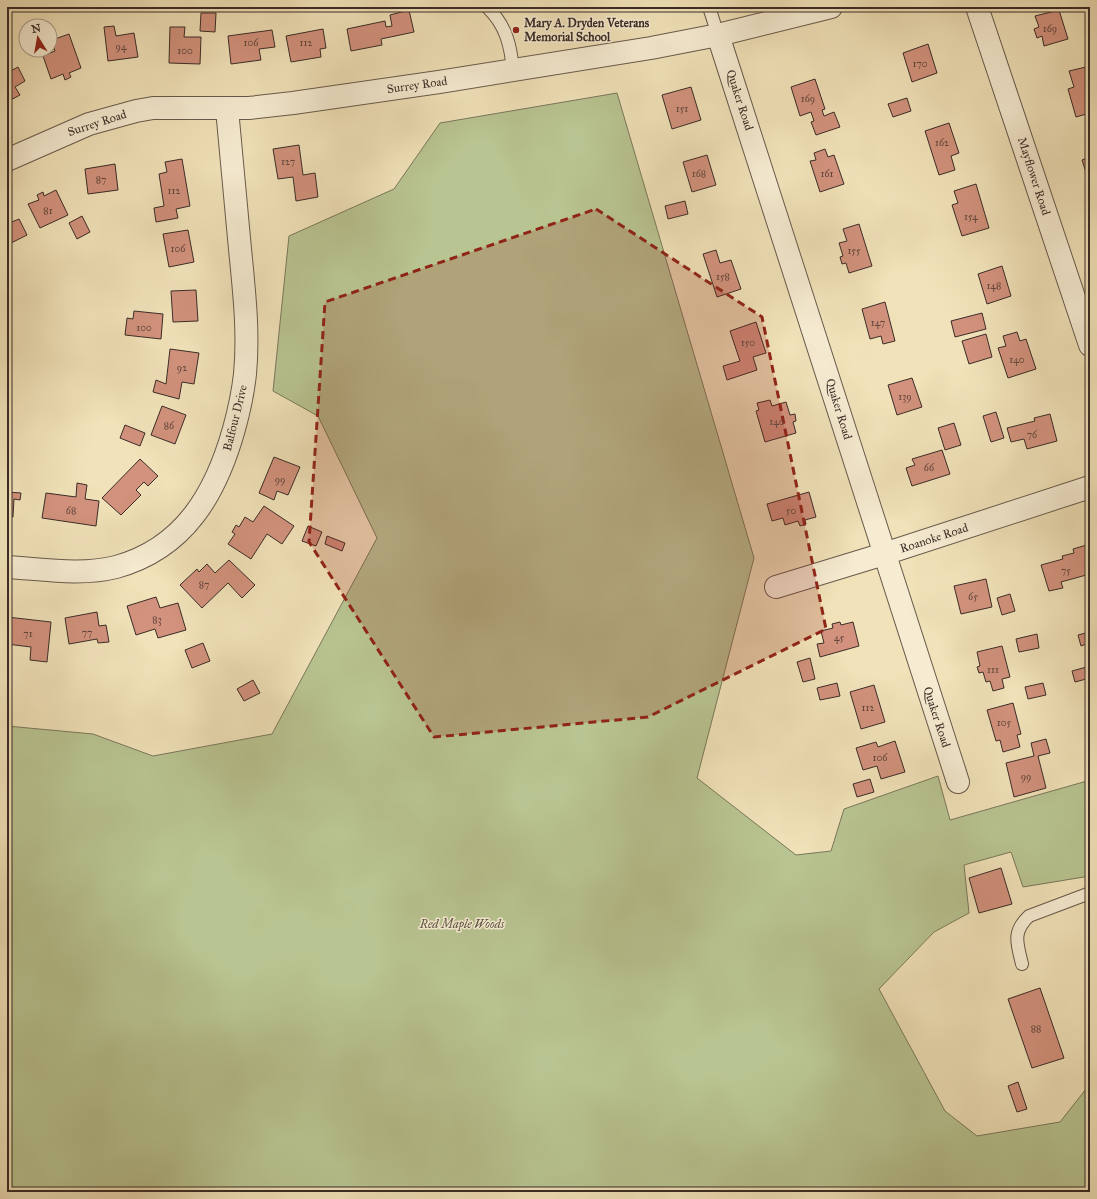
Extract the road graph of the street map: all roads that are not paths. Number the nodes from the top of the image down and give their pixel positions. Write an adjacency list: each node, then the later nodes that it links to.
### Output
1 (487, 7): 6 (lane)
2 (708, 7): 5 (lane)
3 (831, 7): 5 (street, Surrey Road)
4 (977, 7): 9 (street, Mayflower Road)
5 (718, 35): 6 (street, Surrey Road); 11 (street, Quaker Road)
6 (513, 71): 7 (street, Surrey Road)
7 (227, 109): 8 (street, Surrey Road); 12 (street, Balfour Drive)
8 (7, 160)
9 (1090, 345)
10 (1090, 487): 11 (street, Roanoke Road)
11 (884, 554): 13 (street, Roanoke Road); 14 (street, Quaker Road)
12 (7, 567)
13 (776, 586)
14 (958, 782)
15 (1090, 893): 16 (lane)
16 (1022, 964)

